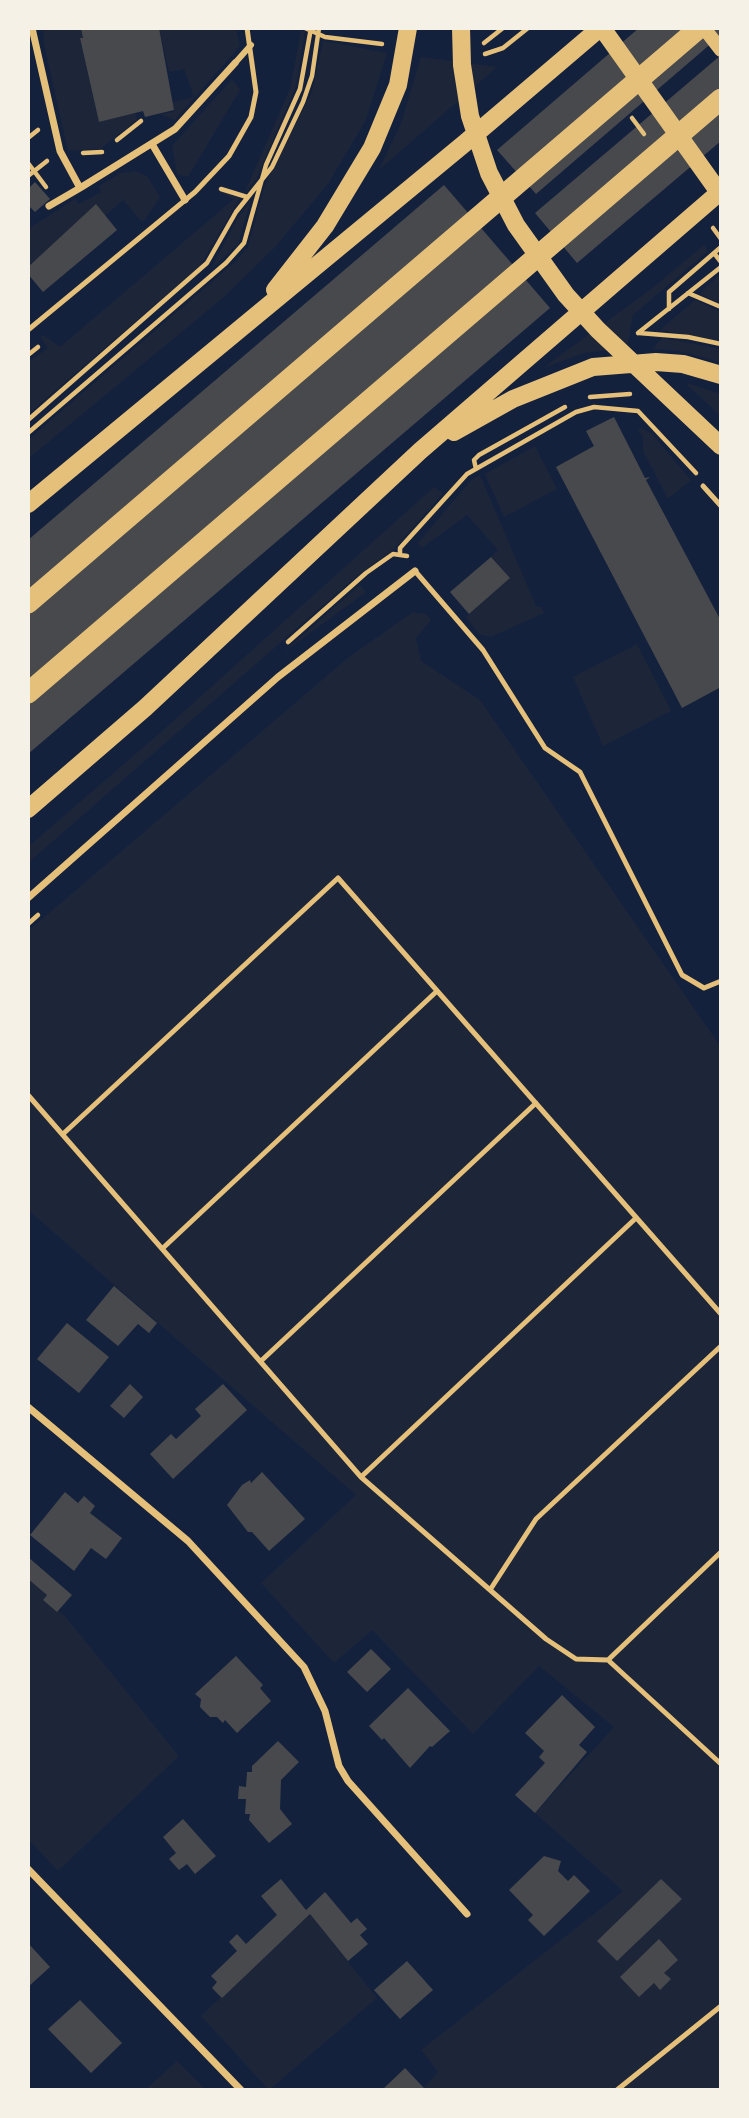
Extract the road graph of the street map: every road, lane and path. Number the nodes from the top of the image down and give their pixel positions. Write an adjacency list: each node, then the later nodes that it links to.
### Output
1 (32, 28): 18 (street)
2 (247, 28): 11 (lane)
3 (408, 28): 35 (main road)
4 (461, 28): 45 (main road)
5 (503, 28): 10 (path)
6 (601, 28): 23 (main road); 35 (main road)
7 (702, 28): 13 (main road); 53 (highway)
8 (309, 29): 9 (path); 20 (path)
9 (319, 31): 12 (path); 20 (path)
10 (482, 44)
11 (251, 45): 14 (street); 21 (lane)
12 (385, 45)
13 (721, 50)
14 (235, 63): 17 (street)
15 (721, 99): 54 (highway)
16 (139, 111): 18 (path)
17 (152, 144): 22 (street); 25 (street)
18 (61, 155): 22 (street)
19 (28, 163): 26 (path)
20 (261, 181): 24 (path); 44 (path)
21 (205, 183): 24 (path); 25 (lane)
22 (80, 188): 26 (street)
23 (721, 193): 46 (main road)
24 (247, 197): 43 (path)
25 (186, 200): 34 (lane)
26 (58, 201): 27 (street)
27 (49, 206)
28 (721, 247): 29 (path)
29 (714, 253): 30 (path); 33 (path)
30 (721, 264): 31 (path)
31 (688, 293): 32 (path); 33 (path)
32 (721, 307)
33 (669, 309): 36 (path)
34 (28, 330)
35 (237, 331): 49 (main road)
36 (638, 333)
37 (41, 345): 38 (path)
38 (28, 355)
39 (721, 374): 46 (main road)
40 (638, 395): 41 (path)
41 (582, 399)
42 (572, 403): 47 (path)
43 (28, 420)
44 (28, 433)
45 (721, 446)
46 (420, 451): 55 (main road)
47 (476, 469): 48 (path); 51 (path)
48 (703, 486): 50 (lane)
49 (28, 503)
50 (721, 506)
51 (400, 561)
52 (415, 570): 56 (street); 57 (lane)
53 (28, 603)
54 (28, 693)
55 (28, 809)
56 (28, 898)
57 (721, 981)
58 (437, 991): 60 (lane); 61 (lane); 63 (lane)
59 (28, 1095): 61 (lane)
60 (536, 1103): 62 (lane); 66 (lane)
61 (63, 1135): 63 (lane)
62 (636, 1218): 64 (lane); 68 (lane)
63 (163, 1248): 66 (lane)
64 (721, 1314)
65 (721, 1346): 70 (lane)
66 (261, 1361): 68 (lane)
67 (28, 1407): 74 (street)
68 (361, 1477): 70 (lane)
69 (721, 1552): 71 (lane)
70 (490, 1590): 71 (lane)
71 (608, 1660): 72 (lane)
72 (720, 1762)
73 (28, 1869): 76 (street)
74 (467, 1914)
75 (721, 2006): 77 (lane)
76 (242, 2090)
77 (617, 2090)

